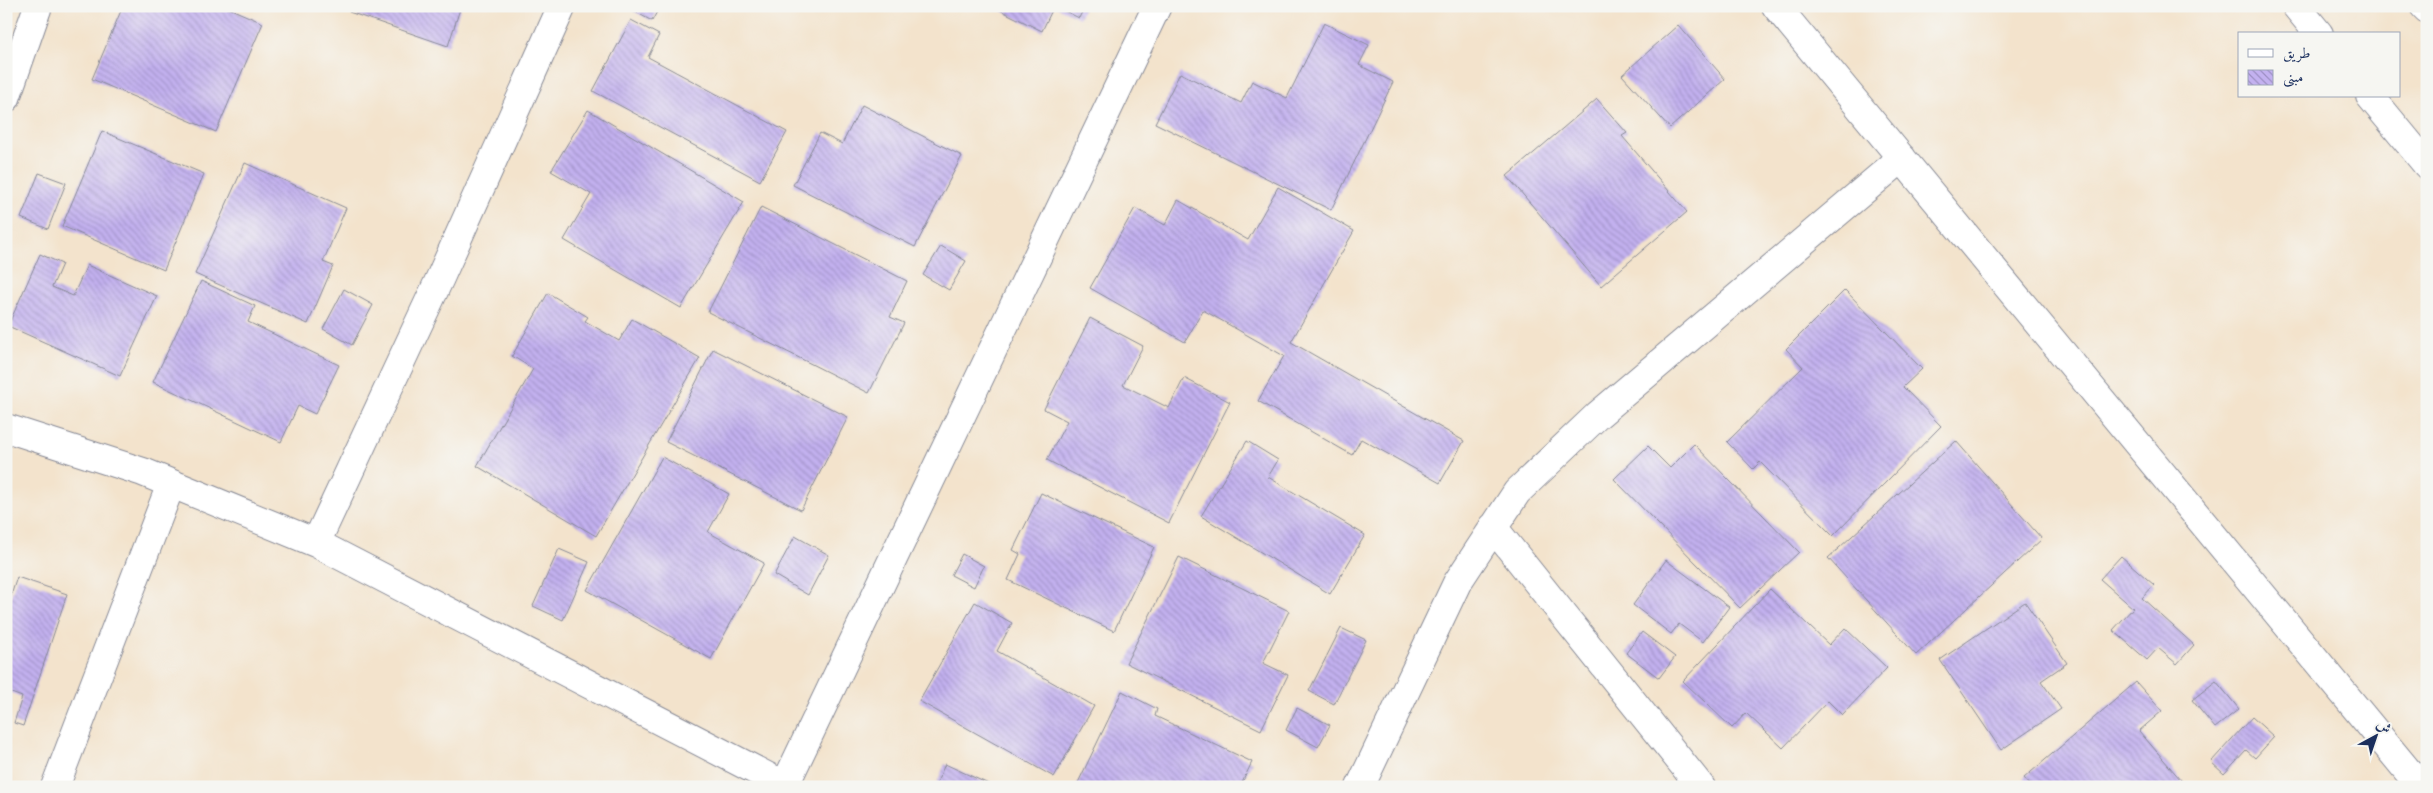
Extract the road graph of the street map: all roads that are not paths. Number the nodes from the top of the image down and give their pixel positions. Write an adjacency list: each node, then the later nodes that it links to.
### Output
1 (38, 6): 7 (street)
2 (562, 6): 14 (street)
3 (1157, 6): 15 (street)
4 (1776, 6): 9 (street)
5 (2296, 6): 6 (street)
6 (2317, 32)
7 (6, 98)
8 (2372, 98): 10 (street)
9 (1902, 158): 13 (street); 19 (street)
10 (2427, 165)
11 (6, 428): 12 (street)
12 (171, 484): 14 (street); 16 (street)
13 (1493, 527): 17 (street); 18 (street)
14 (316, 543): 15 (street)
15 (784, 786)
16 (55, 787)
17 (1360, 787)
18 (1701, 787)
19 (2421, 787)

